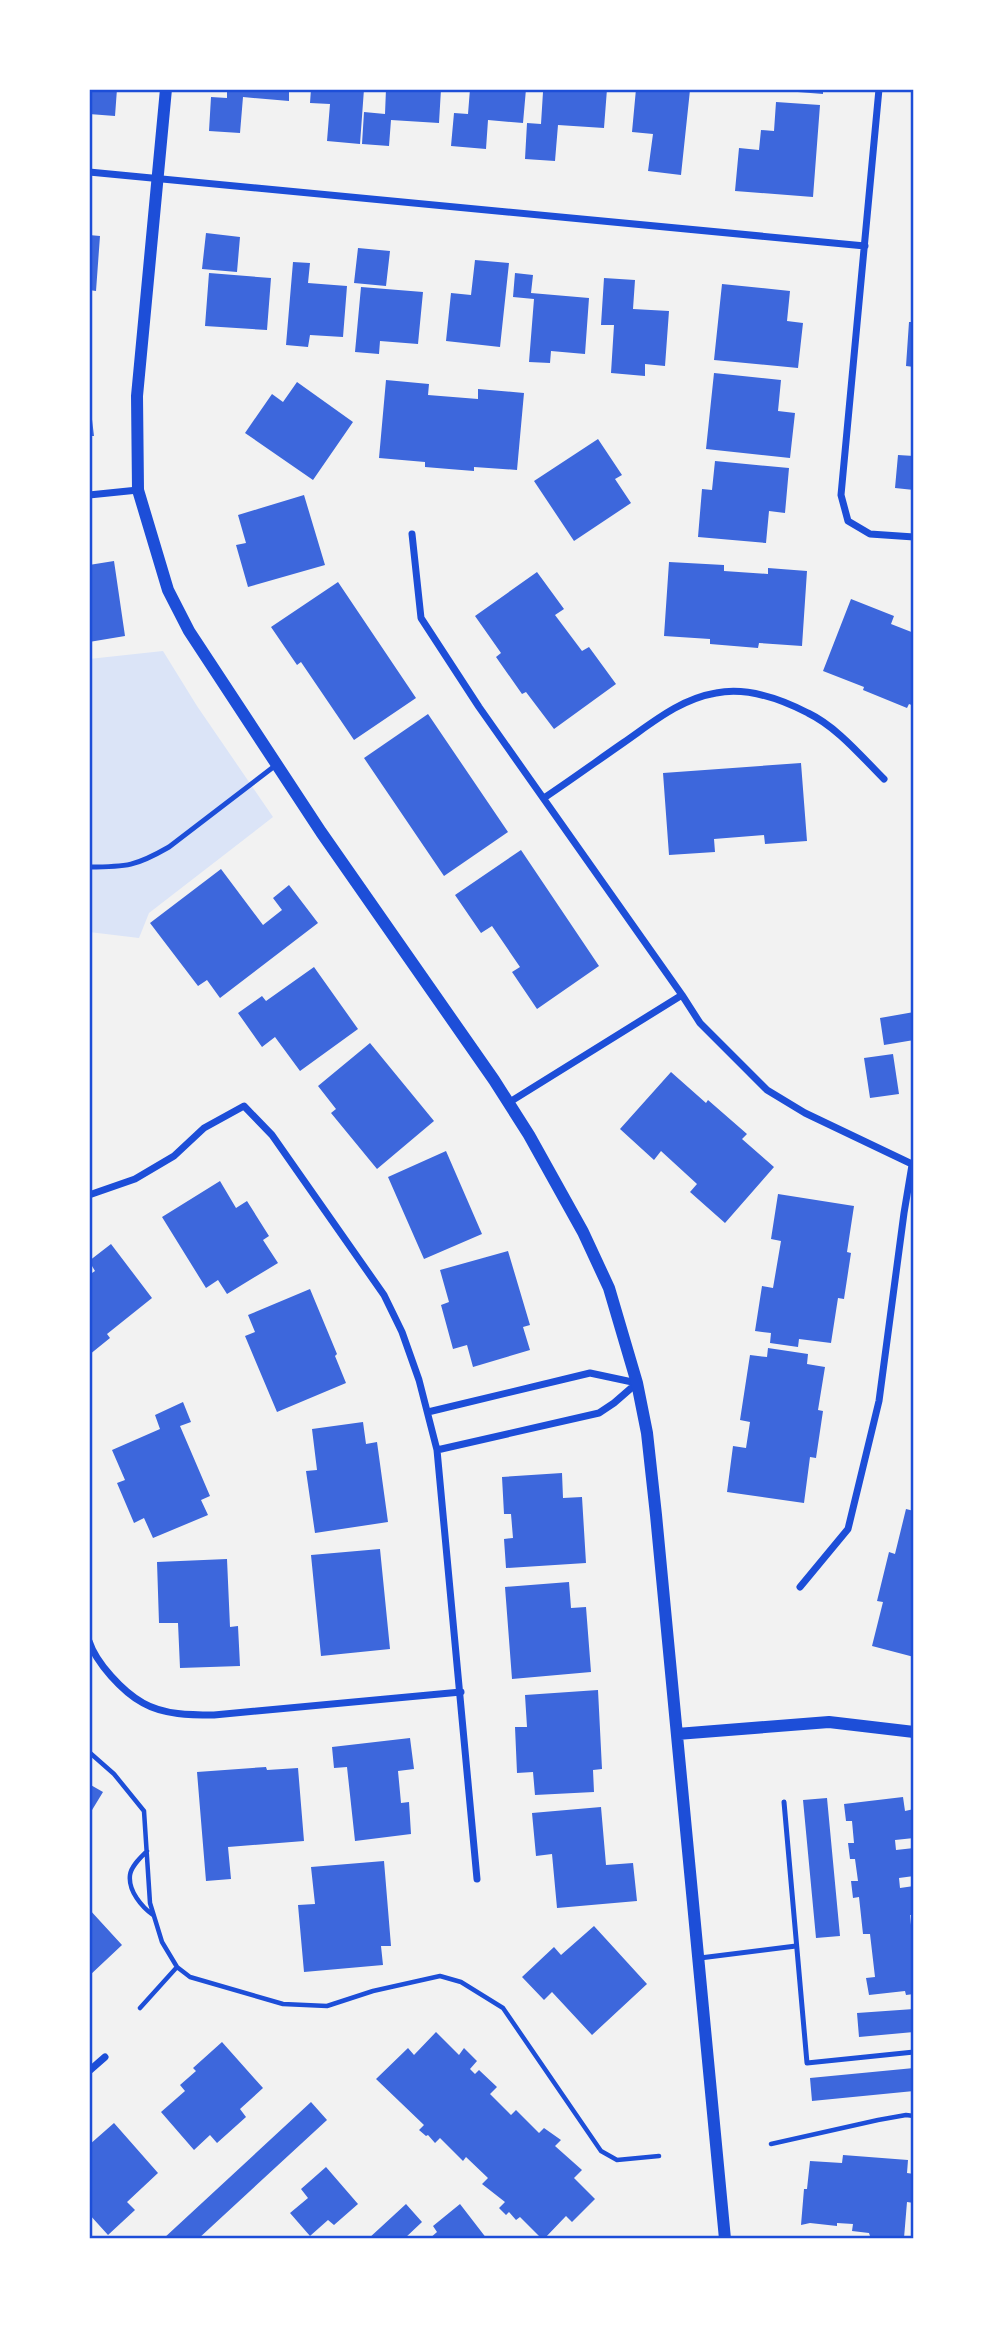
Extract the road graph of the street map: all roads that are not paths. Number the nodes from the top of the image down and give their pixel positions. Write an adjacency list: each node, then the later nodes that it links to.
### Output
1 (166, 89): 4 (street)
2 (879, 89): 5 (street)
3 (89, 172): 4 (street)
4 (157, 178): 5 (street); 6 (street)
5 (865, 246): 9 (street)
6 (138, 490): 7 (street); 10 (street)
7 (89, 495)
8 (412, 534): 12 (street)
9 (914, 537)
10 (276, 765): 13 (lane); 15 (street)
11 (884, 779): 12 (street)
12 (544, 798): 14 (street)
13 (89, 867)
14 (682, 995): 15 (street); 16 (street)
15 (508, 1103): 18 (street)
16 (913, 1165): 21 (street)
17 (89, 1195): 19 (street)
18 (637, 1383): 19 (street); 20 (street); 25 (street)
19 (428, 1412): 20 (street)
20 (437, 1450): 23 (street)
21 (800, 1587)
22 (89, 1641): 23 (street)
23 (460, 1692): 27 (street)
24 (914, 1732): 25 (street)
25 (677, 1734): 29 (street)
26 (784, 1802): 28 (lane)
27 (477, 1879)
28 (796, 1946): 29 (lane); 30 (lane)
29 (699, 1958): 33 (street)
30 (914, 2052)
31 (106, 2057): 32 (street)
32 (89, 2071)
33 (725, 2239)

